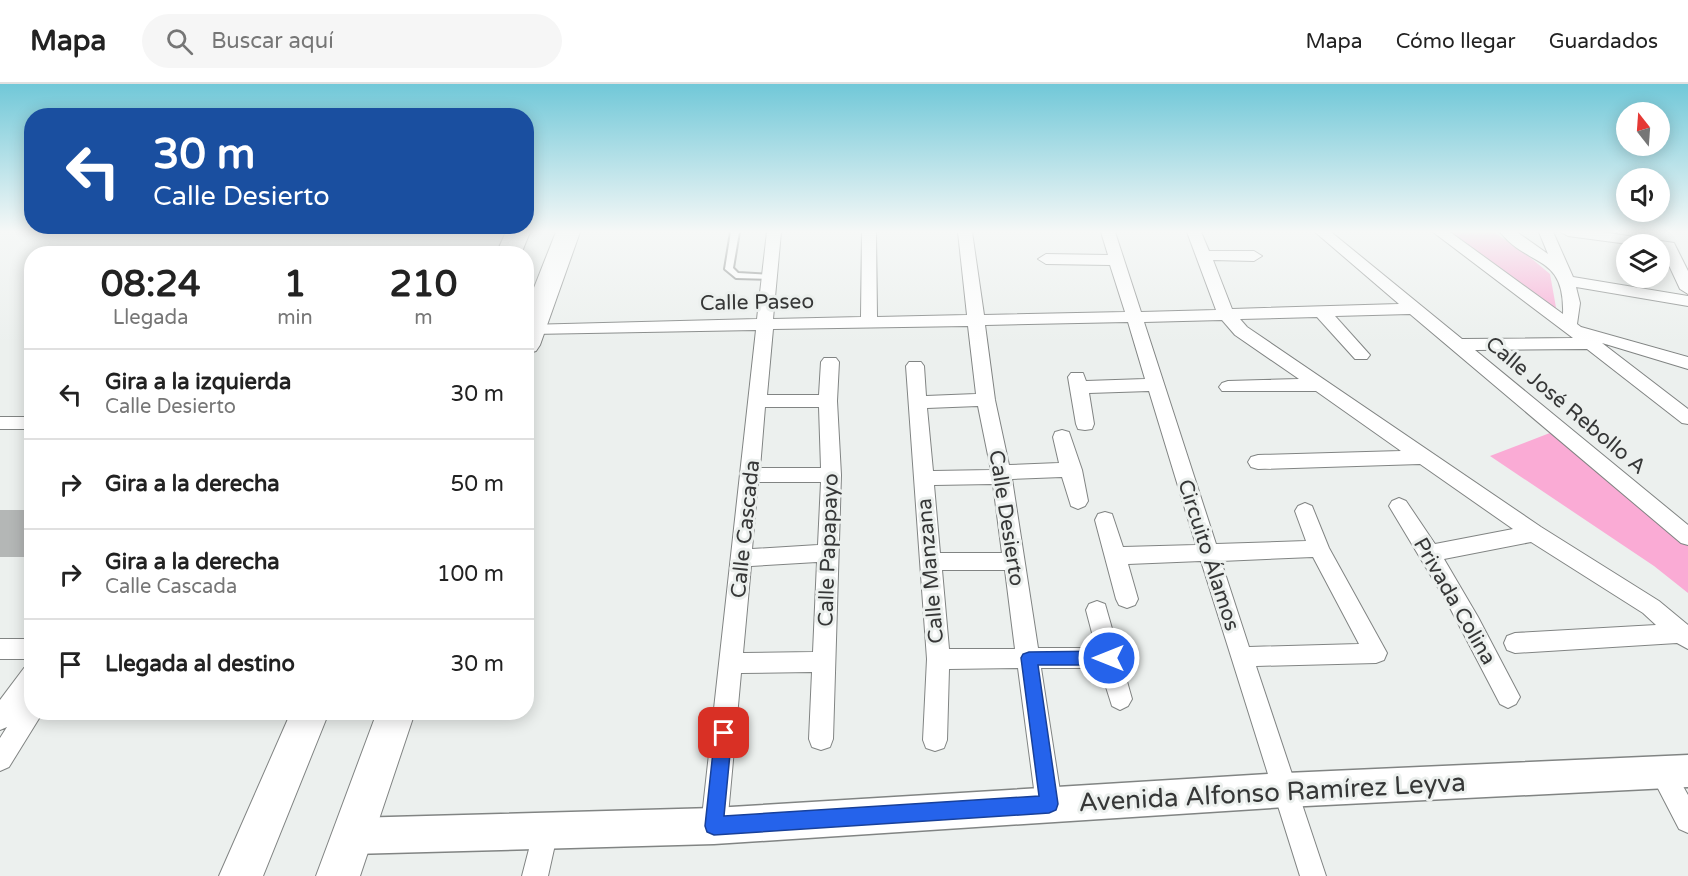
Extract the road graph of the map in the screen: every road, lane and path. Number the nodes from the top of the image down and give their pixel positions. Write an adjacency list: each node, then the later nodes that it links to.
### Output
1 (554, 269): 21 (main road)
2 (729, 269): 14 (lane)
3 (771, 269): 14 (street, Calle Cascada)
4 (869, 269): 23 (street)
5 (970, 269): 22 (street, Calle Desierto)
6 (1120, 269): 20 (street, Circuito Álamos)
7 (1208, 269): 19 (street)
8 (1366, 269): 17 (street, Calle José Rebollo A)
9 (1491, 269): 25 (street)
10 (1555, 269): 13 (street)
11 (1561, 269): 13 (street)
12 (1676, 269): 15 (street)
13 (1564, 276): 16 (street); 25 (street)
14 (770, 277): 24 (street, Calle Cascada)
15 (1688, 289)
16 (1688, 301)
17 (1414, 309): 18 (street, Calle Paseo); 28 (street, Calle José Rebollo A)
18 (1321, 311): 19 (street, Calle Paseo); 29 (street)
19 (1226, 314): 20 (street, Calle Paseo); 34 (street)
20 (1136, 317): 22 (street, Calle Paseo); 33 (street, Circuito Álamos)
21 (534, 319)
22 (977, 321): 23 (street, Calle Paseo); 36 (street, Calle Desierto)
23 (869, 323): 24 (street, Calle Paseo)
24 (765, 324): 26 (street, Calle Paseo); 37 (street, Calle Cascada)
25 (1570, 327): 27 (street); 31 (street)
26 (534, 334)
27 (1591, 343): 28 (street); 40 (street)
28 (1458, 345): 57 (street, Calle José Rebollo A)
29 (1361, 355)
30 (830, 362): 38 (street, Calle Papapayo)
31 (1688, 363)
32 (915, 366): 39 (street, Calle Manzana)
33 (1155, 385): 43 (street); 59 (street, Circuito Álamos)
34 (1320, 385): 35 (street); 45 (street)
35 (1228, 387)
36 (986, 400): 39 (street); 50 (street, Calle Desierto)
37 (758, 401): 38 (street); 48 (street, Calle Cascada)
38 (828, 401): 49 (street, Calle Papapayo)
39 (917, 402): 51 (street, Calle Manzana)
40 (1688, 418)
41 (0, 423): 42 (street)
42 (24, 423)
43 (1085, 424)
44 (1062, 437): 47 (street)
45 (1425, 457): 46 (street); 56 (street)
46 (1258, 462)
47 (1072, 470): 50 (street); 52 (street)
48 (750, 475): 49 (street); 63 (street, Calle Cascada)
49 (831, 475): 60 (street, Calle Papapayo)
50 (1002, 475): 51 (street); 64 (street, Calle Desierto)
51 (922, 478): 65 (street, Calle Manzana)
52 (1078, 501)
53 (1399, 506): 61 (street, Privada Colina)
54 (1305, 511): 58 (street)
55 (1105, 520): 62 (street)
56 (1534, 533): 61 (street); 68 (street)
57 (1688, 537)
58 (1318, 549): 59 (street); 72 (street)
59 (1209, 552): 62 (street); 72 (street, Circuito Álamos)
60 (827, 553): 63 (street); 76 (street, Calle Papapayo)
61 (1430, 553): 79 (street, Privada Colina)
62 (1116, 556): 66 (street)
63 (742, 558): 77 (street, Calle Cascada)
64 (1014, 561): 65 (street); 73 (street, Calle Desierto)
65 (929, 562): 75 (street, Calle Manzana)
66 (1127, 599)
67 (1097, 610): 74 (street)
68 (1685, 636): 69 (street, Privada Colina)
69 (1515, 643)
70 (0, 649): 71 (street)
71 (24, 649)
72 (1241, 657): 89 (street, Circuito Álamos)
73 (1029, 658): 74 (street); 75 (street); 90 (street, Calle Desierto)
74 (1109, 658): 80 (street)
75 (938, 659): 86 (street, Calle Manzana)
76 (824, 662): 77 (street); 85 (street, Calle Papapayo)
77 (731, 663): 92 (street, Calle Cascada)
78 (24, 686): 81 (street)
79 (1508, 697)
80 (1120, 699)
81 (0, 719)
82 (26, 720): 87 (street)
83 (307, 720): 95 (main road)
84 (393, 720): 94 (main road)
85 (821, 739)
86 (934, 740)
87 (0, 759)
88 (1675, 772): 89 (street, Avenida Alfonso Ramírez Leyva); 91 (street)
89 (1286, 790): 90 (street, Avenida Alfonso Ramírez Leyva); 98 (street, Circuito Álamos)
90 (1049, 804): 92 (street, Avenida Alfonso Ramírez Leyva)
91 (1688, 820)
92 (714, 826): 93 (street, Avenida Alfonso Ramírez Leyva)
93 (545, 831): 94 (street, Avenida Alfonso Ramírez Leyva); 97 (street)
94 (352, 836): 96 (main road)
95 (241, 876)
96 (338, 876)
97 (535, 876)
98 (1313, 876)

